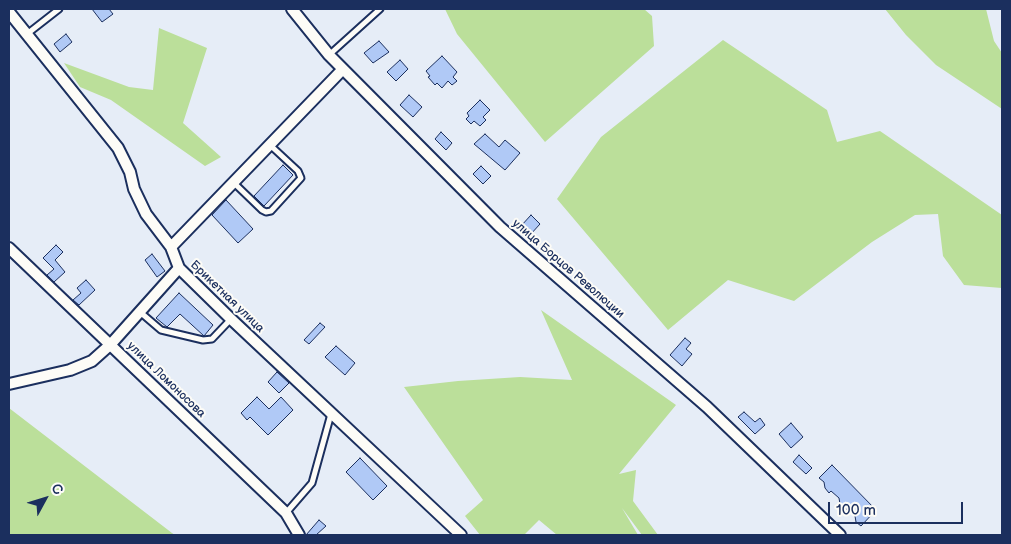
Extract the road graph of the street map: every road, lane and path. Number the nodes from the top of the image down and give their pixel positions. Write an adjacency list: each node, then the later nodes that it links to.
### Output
1 (59, 9): 5 (lane)
2 (292, 9): 6 (street, улица Борцов Революции)
3 (380, 9): 6 (lane)
4 (9, 12): 5 (street, Брикетная улица)
5 (26, 34): 10 (street, Брикетная улица)
6 (329, 55): 7 (street, улица Борцов Революции)
7 (343, 69): 8 (street); 21 (street, улица Борцов Революции)
8 (270, 144): 9 (street); 9 (lane)
9 (233, 182): 10 (street)
10 (171, 247): 12 (street, Брикетная улица)
11 (9, 248): 15 (street, улица Ломоносова)
12 (179, 268): 13 (street); 14 (street, Брикетная улица)
13 (140, 311): 14 (lane); 15 (street)
14 (231, 319): 17 (street, Брикетная улица)
15 (110, 344): 16 (street); 18 (street, улица Ломоносова)
16 (9, 384)
17 (332, 413): 18 (lane); 20 (street, Брикетная улица)
18 (286, 513): 19 (street, улица Ломоносова)
19 (299, 535)
20 (462, 535)
21 (840, 535)

